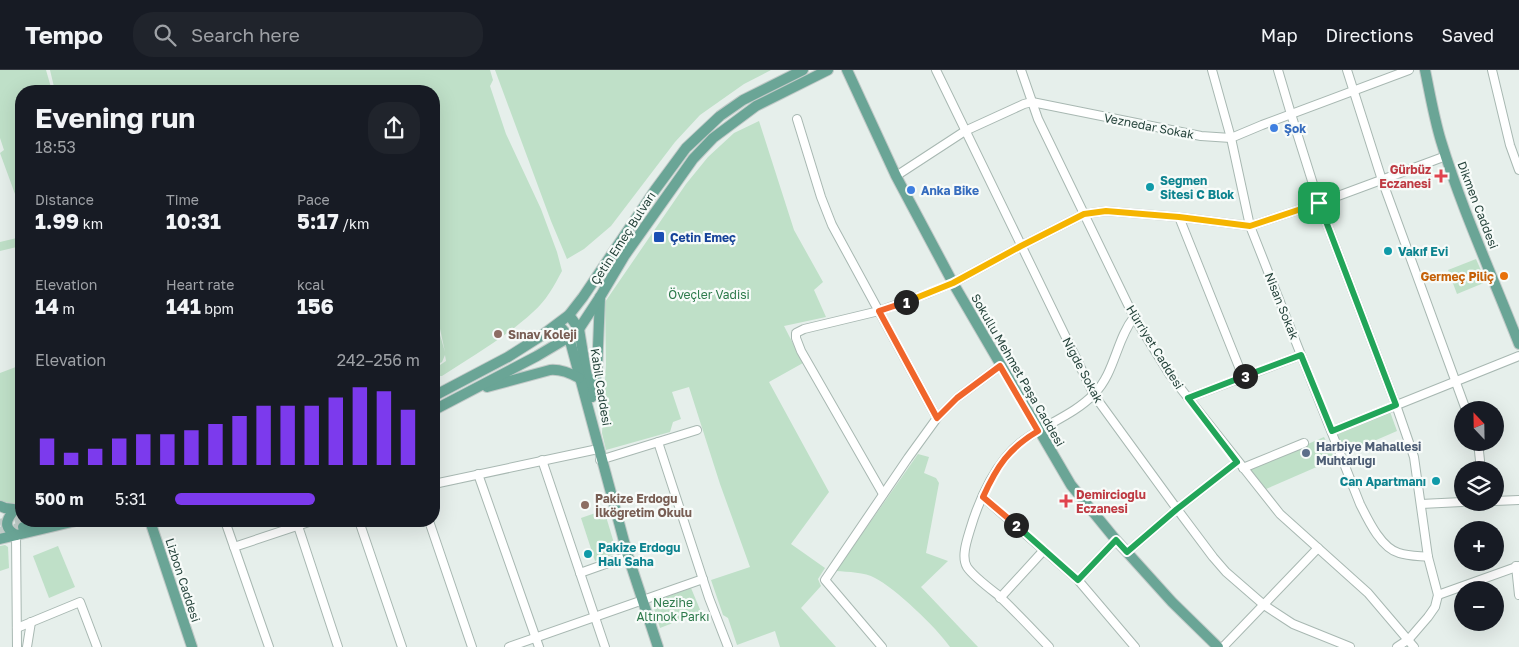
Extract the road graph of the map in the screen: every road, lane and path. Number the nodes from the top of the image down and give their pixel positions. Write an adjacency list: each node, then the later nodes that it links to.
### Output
1 (803, 70): 30 (main road, Çetin Emeç Bulvarı)
2 (828, 70): 28 (main road, Çetin Emeç Bulvarı)
3 (847, 70): 20 (main road, Sokullu Mehmet Paşa Caddesi)
4 (936, 70): 16 (street, Niğde Sokak)
5 (1021, 70): 13 (street, Hürriyet Caddesi)
6 (1212, 70): 17 (street, Nisan Sokak)
7 (1278, 70): 14 (street)
8 (1347, 70): 12 (street)
9 (1409, 70): 12 (street, Veznedar Sokak)
10 (1425, 70): 18 (main road, Dikmen Caddesi)
11 (1492, 70): 19 (street)
12 (1353, 90): 14 (street, Veznedar Sokak); 21 (street)
13 (1032, 102): 16 (street); 17 (street, Veznedar Sokak); 23 (street, Hürriyet Caddesi)
14 (1291, 114): 17 (street, Veznedar Sokak); 22 (street)
15 (797, 119): 29 (street)
16 (965, 131): 20 (street); 26 (street, Niğde Sokak)
17 (1231, 138): 25 (street, Nisan Sokak)
18 (1446, 156): 21 (street); 35 (main road, Dikmen Caddesi)
19 (1519, 170)
20 (896, 176): 27 (main road, Sokullu Mehmet Paşa Caddesi)
21 (1382, 180): 22 (street); 41 (street)
22 (1319, 203): 25 (street); 48 (street)
23 (1084, 214): 24 (street); 26 (street); 31 (street, Hürriyet Caddesi)
24 (1179, 217): 25 (street); 39 (street)
25 (1250, 226): 36 (street, Nisan Sokak)
26 (1021, 246): 27 (street); 44 (street, Niğde Sokak)
27 (953, 283): 29 (street); 38 (main road, Sokullu Mehmet Paşa Caddesi)
28 (600, 297): 33 (main road, Çetin Emeç Bulvarı); 47 (main road)
29 (879, 311): 50 (street); 62 (street)
30 (569, 315): 32 (main road, Çetin Emeç Bulvarı); 33 (main road)
31 (1134, 317): 44 (street); 45 (street, Hürriyet Caddesi)
32 (558, 324): 34 (main road); 43 (main road, Çetin Emeç Bulvarı)
33 (579, 329): 34 (main road, Çetin Emeç Bulvarı); 47 (main road, Kabil Caddesi)
34 (569, 338): 40 (main road, Kabil Caddesi); 42 (main road, Çetin Emeç Bulvarı)
35 (1519, 344)
36 (1301, 355): 39 (street); 53 (street, Nisan Sokak)
37 (1519, 356): 41 (street)
38 (1000, 366): 50 (street); 52 (main road, Sokullu Mehmet Paşa Caddesi)
39 (1243, 377): 45 (street)
40 (579, 378): 42 (main road); 56 (main road, Kabil Caddesi)
41 (1456, 381): 46 (street); 48 (street)
42 (467, 392): 49 (main road, Çetin Emeç Bulvarı)
43 (440, 393)
44 (1094, 395): 52 (street); 69 (street, Niğde Sokak)
45 (1188, 398): 59 (street, Hürriyet Caddesi)
46 (1463, 401)
47 (591, 403): 56 (main road, Kabil Caddesi)
48 (1396, 405): 53 (street); 67 (street)
49 (440, 407)
50 (937, 418): 62 (street)
51 (697, 430): 54 (street)
52 (1038, 431): 63 (street); 83 (main road, Sokullu Mehmet Paşa Caddesi)
53 (1332, 431): 89 (street, Nisan Sokak)
54 (658, 442): 58 (street); 92 (street)
55 (1304, 442): 59 (street)
56 (598, 448): 57 (street); 58 (main road, Kabil Caddesi)
57 (542, 460): 60 (street); 91 (street)
58 (600, 460): 88 (main road, Kabil Caddesi)
59 (1240, 465): 69 (street); 85 (street, Hürriyet Caddesi)
60 (478, 474): 61 (street); 102 (street)
61 (440, 483)
62 (883, 494): 118 (street)
63 (983, 497): 86 (street); 96 (street)
64 (1519, 500): 65 (street)
65 (1504, 501)
66 (1454, 502): 67 (street)
67 (1421, 504): 89 (street)
68 (0, 506): 70 (main road)
69 (1177, 509): 87 (street); 98 (street, Niğde Sokak)
70 (15, 514)
71 (0, 515): 72 (main road)
72 (15, 516)
73 (15, 516): 81 (main road)
74 (52, 527): 81 (main road)
75 (152, 527): 108 (main road, Lizbon Caddesi)
76 (227, 527): 84 (street)
77 (295, 527): 84 (street)
78 (298, 527): 110 (street)
79 (361, 527): 111 (street)
80 (432, 527): 112 (street)
81 (16, 536): 82 (main road); 101 (street)
82 (0, 539)
83 (1116, 540): 87 (main road, Sokullu Mehmet Paşa Caddesi); 93 (street)
84 (234, 547): 109 (street)
85 (1318, 548): 98 (street); 103 (street, Hürriyet Caddesi)
86 (1044, 550): 93 (street); 96 (street)
87 (1127, 552): 120 (main road, Sokullu Mehmet Paşa Caddesi)
88 (628, 556): 91 (street); 97 (main road, Kabil Caddesi)
89 (1428, 557): 95 (street)
90 (1518, 566): 94 (street); 95 (street)
91 (580, 573): 99 (street)
92 (703, 579): 97 (street); 117 (street)
93 (1078, 580): 119 (street)
94 (1519, 594)
95 (1438, 595): 103 (street)
96 (1000, 598): 104 (street)
97 (642, 600): 99 (street); 116 (main road, Kabil Caddesi)
98 (1264, 605): 121 (street); 122 (street, Niğde Sokak)
99 (594, 617): 102 (street); 115 (street)
100 (31, 622): 101 (street); 106 (street); 107 (street)
101 (17, 628): 105 (street)
102 (536, 638): 113 (street); 114 (street)
103 (1409, 639): 123 (street); 124 (street, Hürriyet Caddesi)
104 (1044, 645)
105 (17, 647)
106 (27, 647)
107 (97, 647)
108 (192, 647)
109 (269, 647)
110 (338, 647)
111 (402, 647)
112 (472, 647)
113 (509, 647)
114 (539, 647)
115 (605, 647)
116 (658, 647)
117 (728, 647)
118 (882, 647)
119 (1134, 647)
120 (1218, 647)
121 (1223, 647)
122 (1350, 647)
123 (1397, 647)
124 (1414, 647)

